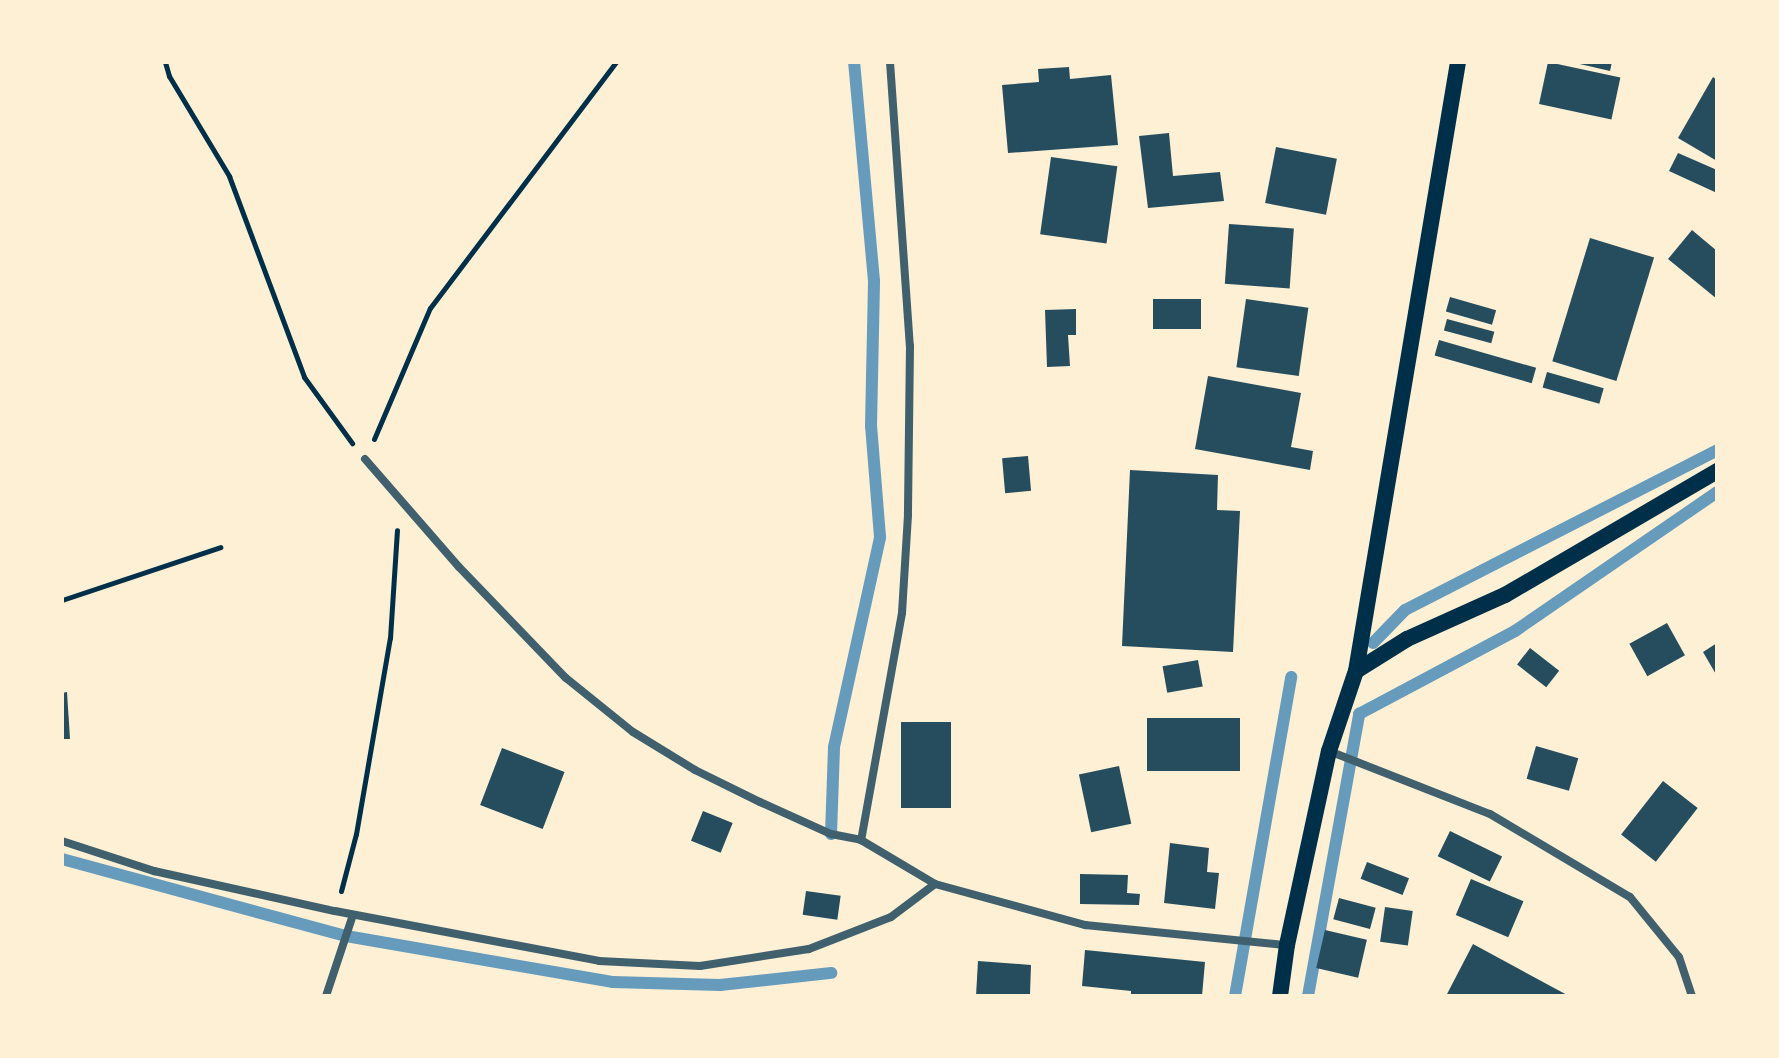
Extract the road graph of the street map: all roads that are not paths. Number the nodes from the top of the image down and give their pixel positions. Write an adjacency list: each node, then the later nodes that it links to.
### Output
1 (890, 62): 7 (street)
2 (1458, 62): 5 (main road)
3 (365, 459): 7 (street)
4 (1717, 471): 5 (main road)
5 (1356, 671): 6 (main road)
6 (1329, 751): 11 (main road); 14 (street)
7 (861, 840): 9 (street)
8 (62, 841): 10 (street)
9 (935, 884): 10 (street); 11 (street)
10 (353, 915): 12 (street)
11 (1287, 945): 13 (main road)
12 (326, 996)
13 (1280, 996)
14 (1692, 996)

